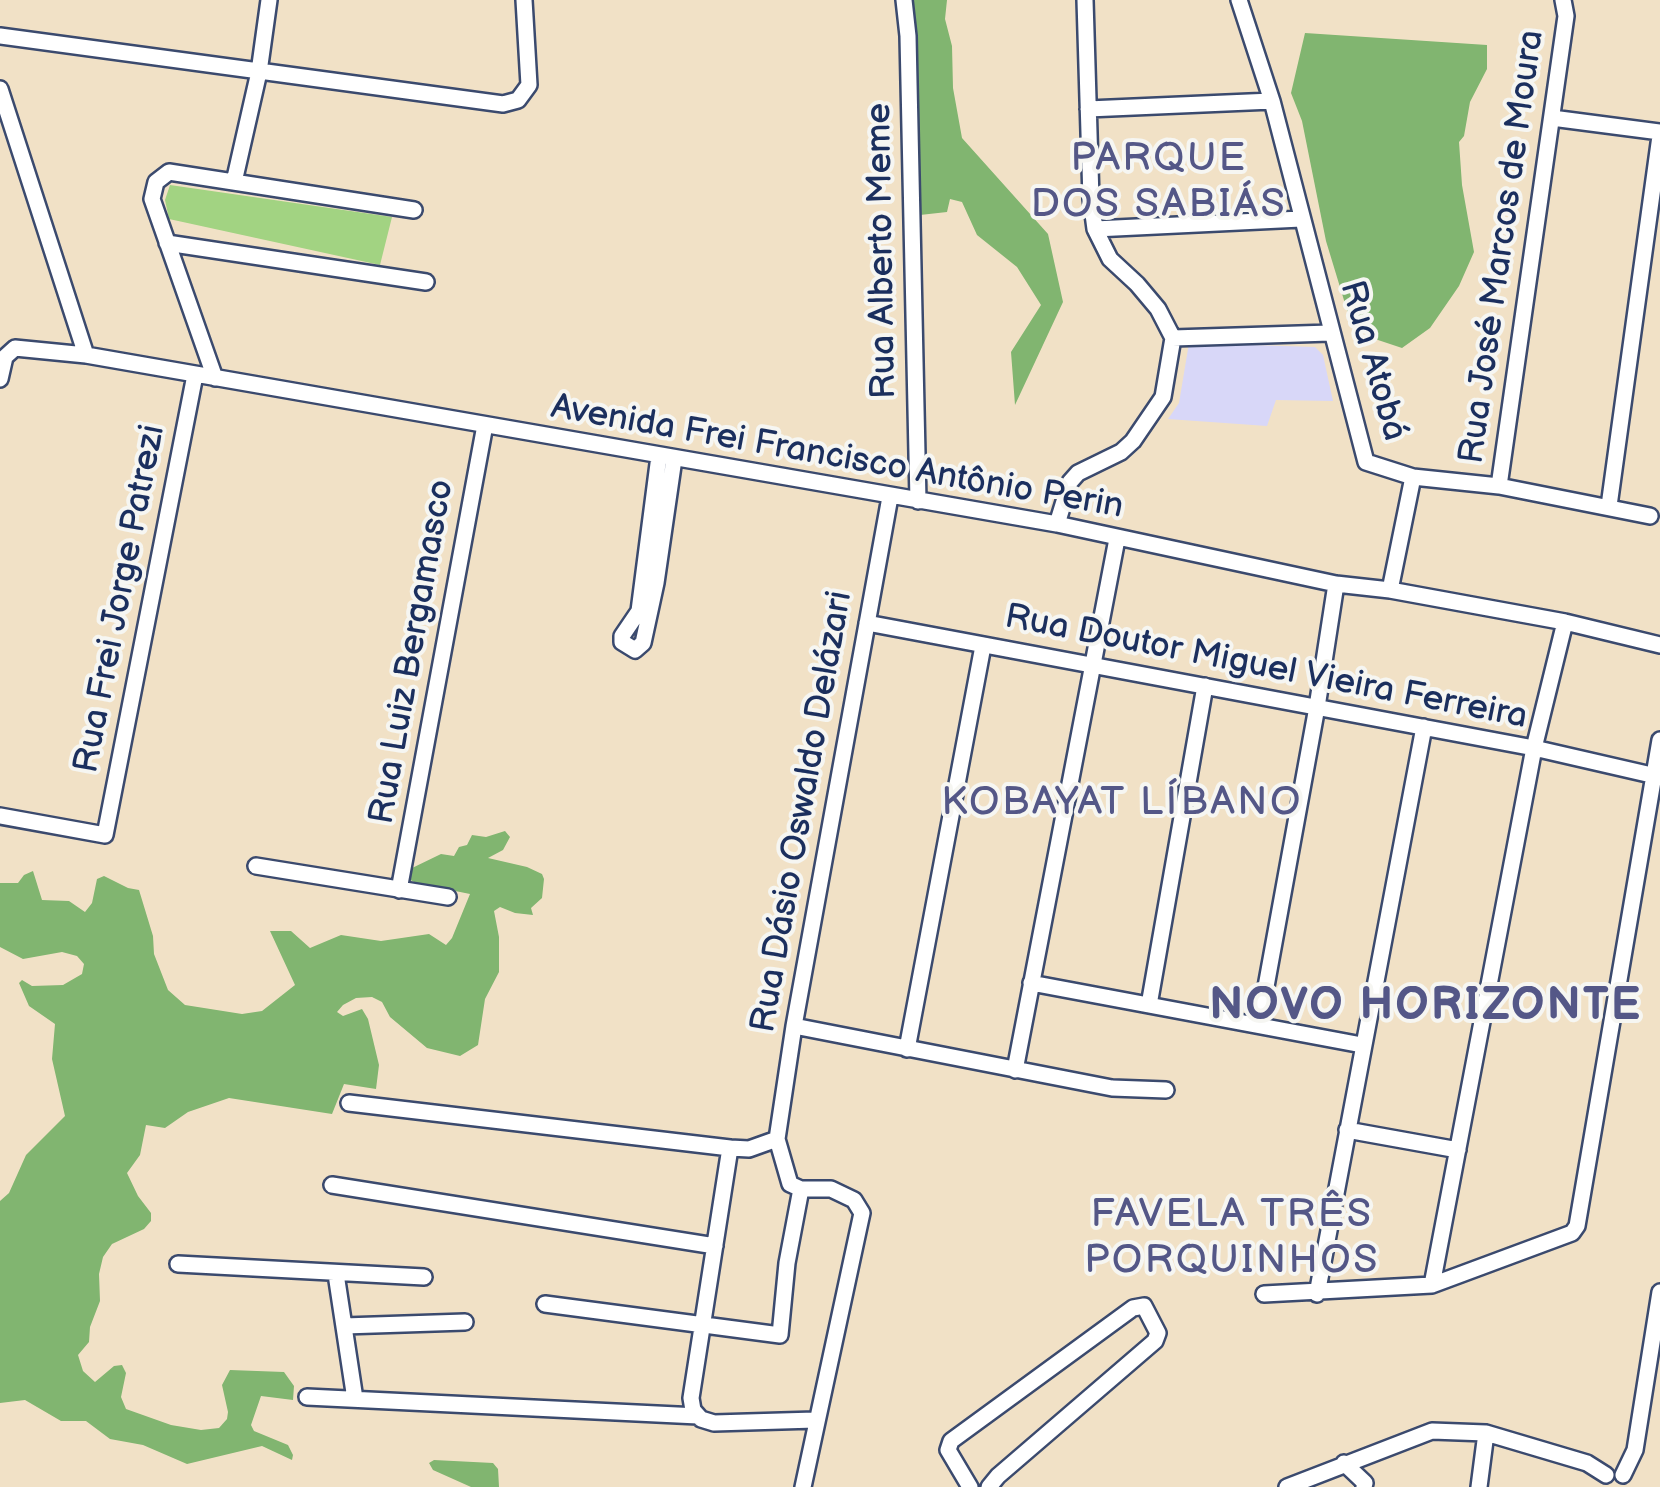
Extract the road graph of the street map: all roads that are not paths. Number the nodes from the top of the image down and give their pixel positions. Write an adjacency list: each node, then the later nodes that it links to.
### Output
1 (268, 0): 8 (street)
2 (524, 0): 8 (street)
3 (904, 0): 31 (street, Rua Alberto Meme)
4 (1085, 0): 11 (street)
5 (1238, 0): 10 (street, Rua Atobá)
6 (1564, 8): 12 (street, Rua José Marcos de Moura)
7 (0, 36): 8 (street)
8 (259, 72): 14 (street)
9 (0, 89): 22 (street)
10 (1272, 101): 11 (street); 16 (street, Rua Atobá)
11 (1088, 109): 17 (street)
12 (1552, 118): 13 (street); 29 (street, Rua José Marcos de Moura)
13 (1660, 134): 32 (street)
14 (234, 182): 15 (street); 18 (street)
15 (414, 210)
16 (1301, 218): 17 (street); 20 (street, Rua Atobá)
17 (1096, 230): 21 (street)
18 (167, 242): 19 (street); 24 (street)
19 (426, 282)
20 (1330, 333): 21 (street); 28 (street, Rua Atobá)
21 (1173, 338): 34 (street)
22 (86, 355): 23 (street, Avenida Frei Francisco Antônio Perin); 25 (street, Avenida Frei Francisco Antônio Perin)
23 (195, 375): 24 (street, Avenida Frei Francisco Antônio Perin); 49 (street, Rua Frei Jorge Patrezi)
24 (215, 378): 26 (street, Avenida Frei Francisco Antônio Perin)
25 (0, 380)
26 (485, 425): 27 (street, Avenida Frei Francisco Antônio Perin); 51 (street, Rua Luiz Bergamasco)
27 (667, 458): 27 (street); 30 (street, Avenida Frei Francisco Antônio Perin)
28 (1413, 477): 29 (street, Rua Atobá); 37 (street)
29 (1499, 486): 32 (street, Rua Atobá)
30 (890, 497): 31 (street, Avenida Frei Francisco Antônio Perin); 39 (street, Rua Dásio Oswaldo Delázari)
31 (918, 501): 34 (street, Avenida Frei Francisco Antônio Perin)
32 (1609, 506): 33 (street, Rua Atobá)
33 (1650, 516)
34 (1057, 524): 35 (street, Avenida Frei Francisco Antônio Perin)
35 (1117, 539): 36 (street, Avenida Frei Francisco Antônio Perin); 42 (street)
36 (1336, 584): 37 (street, Avenida Frei Francisco Antônio Perin); 44 (street)
37 (1390, 590): 38 (street, Avenida Frei Francisco Antônio Perin)
38 (1565, 622): 40 (street, Avenida Frei Francisco Antônio Perin); 47 (street)
39 (867, 623): 41 (street, Rua Doutor Miguel Vieira Ferreira); 56 (street, Rua Dásio Oswaldo Delázari)
40 (1660, 645)
41 (983, 646): 42 (street, Rua Doutor Miguel Vieira Ferreira); 58 (street)
42 (1093, 666): 43 (street, Rua Doutor Miguel Vieira Ferreira); 53 (street)
43 (1204, 686): 44 (street, Rua Doutor Miguel Vieira Ferreira); 54 (street)
44 (1317, 707): 45 (street, Rua Doutor Miguel Vieira Ferreira); 55 (street)
45 (1424, 727): 47 (street, Rua Doutor Miguel Vieira Ferreira); 57 (street)
46 (1660, 740): 48 (street)
47 (1534, 748): 48 (street, Rua Doutor Miguel Vieira Ferreira); 65 (street)
48 (1657, 776): 72 (street)
49 (0, 816)
50 (256, 866): 51 (street)
51 (399, 890): 52 (street)
52 (448, 896)
53 (1031, 983): 54 (street); 59 (street)
54 (1148, 1005): 55 (street)
55 (1259, 1025): 57 (street)
56 (794, 1026): 58 (street); 63 (street, Rua Dásio Oswaldo Delázari)
57 (1362, 1045): 62 (street)
58 (908, 1049): 59 (street)
59 (1015, 1070): 60 (street)
60 (1166, 1090)
61 (350, 1103): 64 (street)
62 (1347, 1130): 65 (street); 75 (street)
63 (777, 1139): 64 (street); 67 (street)
64 (730, 1148): 68 (street)
65 (1458, 1150): 72 (street)
66 (332, 1184): 68 (street)
67 (802, 1188): 78 (street); 84 (street)
68 (715, 1246): 78 (street)
69 (178, 1264): 70 (street)
70 (336, 1274): 71 (street); 79 (street)
71 (424, 1276)
72 (1432, 1285): 75 (street)
73 (1660, 1292): 81 (street)
74 (1264, 1294): 75 (street)
75 (1317, 1294)
76 (545, 1304): 78 (street)
77 (465, 1322): 79 (street)
78 (703, 1325): 83 (street)
79 (344, 1326): 82 (street)
80 (308, 1397): 82 (street)
81 (1653, 1397): 87 (street)
82 (355, 1400): 83 (street)
83 (698, 1416): 84 (street)
84 (815, 1420): 88 (street)
85 (1486, 1433): 86 (street); 87 (street); 93 (street)
86 (1344, 1463): 91 (street); 92 (street)
87 (1615, 1481)
88 (803, 1487)
89 (970, 1487): 90 (street)
90 (990, 1487)
91 (1287, 1487)
92 (1364, 1487)
93 (1479, 1487)

